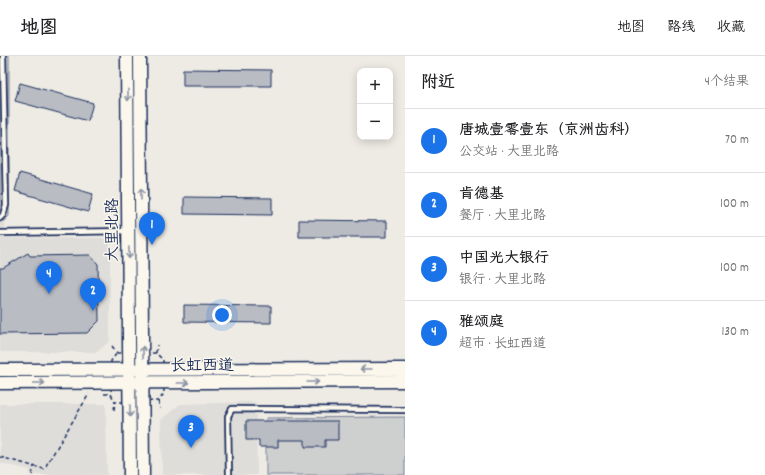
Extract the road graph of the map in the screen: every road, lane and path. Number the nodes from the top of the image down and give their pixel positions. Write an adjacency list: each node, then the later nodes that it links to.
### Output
1 (3, 56): 4 (lane)
2 (127, 56): 5 (main road, 大里北路, one-way to 5)
3 (140, 56): 14 (main road, 大里北路, one-way to 3)
4 (0, 218)
5 (129, 231): 6 (lane); 13 (main road, 大里北路, one-way to 13)
6 (0, 233)
7 (112, 346): 9 (path)
8 (157, 346): 10 (path)
9 (117, 353)
10 (156, 353)
11 (405, 369): 14 (main road, 长虹西道, one-way to 14)
12 (0, 370): 13 (main road, 长虹西道)
13 (130, 370): 14 (main road, 长虹西道); 17 (main road, 大里北路)
14 (143, 370): 18 (main road, 大里北路)
15 (405, 381): 18 (main road, 长虹西道, one-way to 15)
16 (0, 383): 17 (main road, 长虹西道, one-way to 17)
17 (129, 383): 18 (main road, 长虹西道); 30 (main road, 大里北路, one-way to 30)
18 (142, 383): 31 (main road, 大里北路)
19 (89, 394): 28 (path)
20 (104, 394): 21 (path)
21 (111, 394)
22 (158, 401): 24 (path)
23 (115, 402): 25 (path)
24 (160, 409)
25 (114, 410)
26 (405, 410): 32 (lane)
27 (0, 457): 28 (path)
28 (34, 466): 29 (path)
29 (32, 475)
30 (130, 475)
31 (143, 475)
32 (229, 475)

